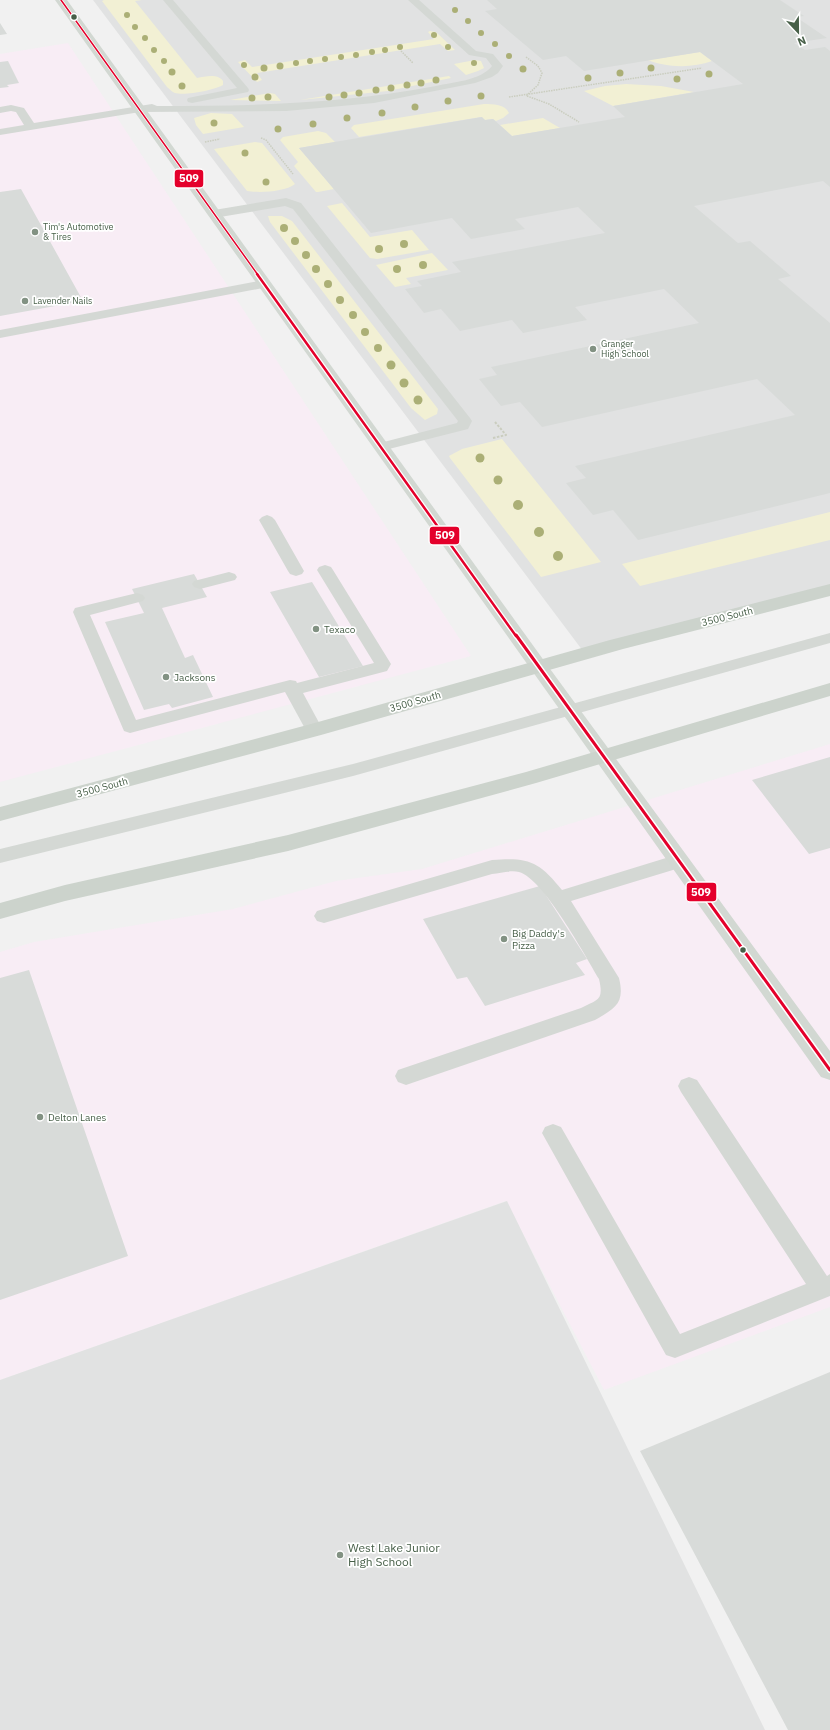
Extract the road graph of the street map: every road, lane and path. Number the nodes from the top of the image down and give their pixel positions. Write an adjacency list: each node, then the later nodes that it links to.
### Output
1 (61, 0): 7 (street)
2 (168, 0): 7 (lane)
3 (413, 0): 7 (lane)
4 (401, 51): 5 (path)
5 (413, 63)
6 (702, 68): 9 (path)
7 (139, 109): 10 (lane); 16 (street)
8 (0, 110): 10 (lane)
9 (579, 122)
10 (31, 127): 11 (lane)
11 (0, 132)
12 (260, 137): 15 (path)
13 (221, 139): 14 (path)
14 (206, 142)
15 (294, 175)
16 (214, 214): 17 (street); 19 (lane)
17 (264, 284): 18 (lane); 19 (street)
18 (0, 334)
19 (381, 447): 28 (street)
20 (266, 520): 22 (lane)
21 (325, 570): 29 (lane)
22 (296, 571)
23 (229, 577): 24 (lane)
24 (200, 584)
25 (830, 590): 28 (main road, 3500 South)
26 (137, 598): 29 (lane)
27 (830, 638): 31 (lane)
28 (538, 666): 31 (street); 32 (main road, 3500 South)
29 (291, 688): 32 (lane)
30 (830, 689): 33 (main road)
31 (570, 709): 33 (street); 35 (lane)
32 (314, 730): 34 (main road, 3500 South)
33 (603, 756): 36 (street); 38 (main road)
34 (0, 814)
35 (0, 856)
36 (679, 861): 37 (lane); 40 (street)
37 (558, 898): 39 (lane); 41 (lane)
38 (0, 911)
39 (324, 916)
40 (830, 1070)
41 (406, 1076)
42 (690, 1086): 44 (lane)
43 (553, 1133): 44 (lane)
44 (826, 1287)

